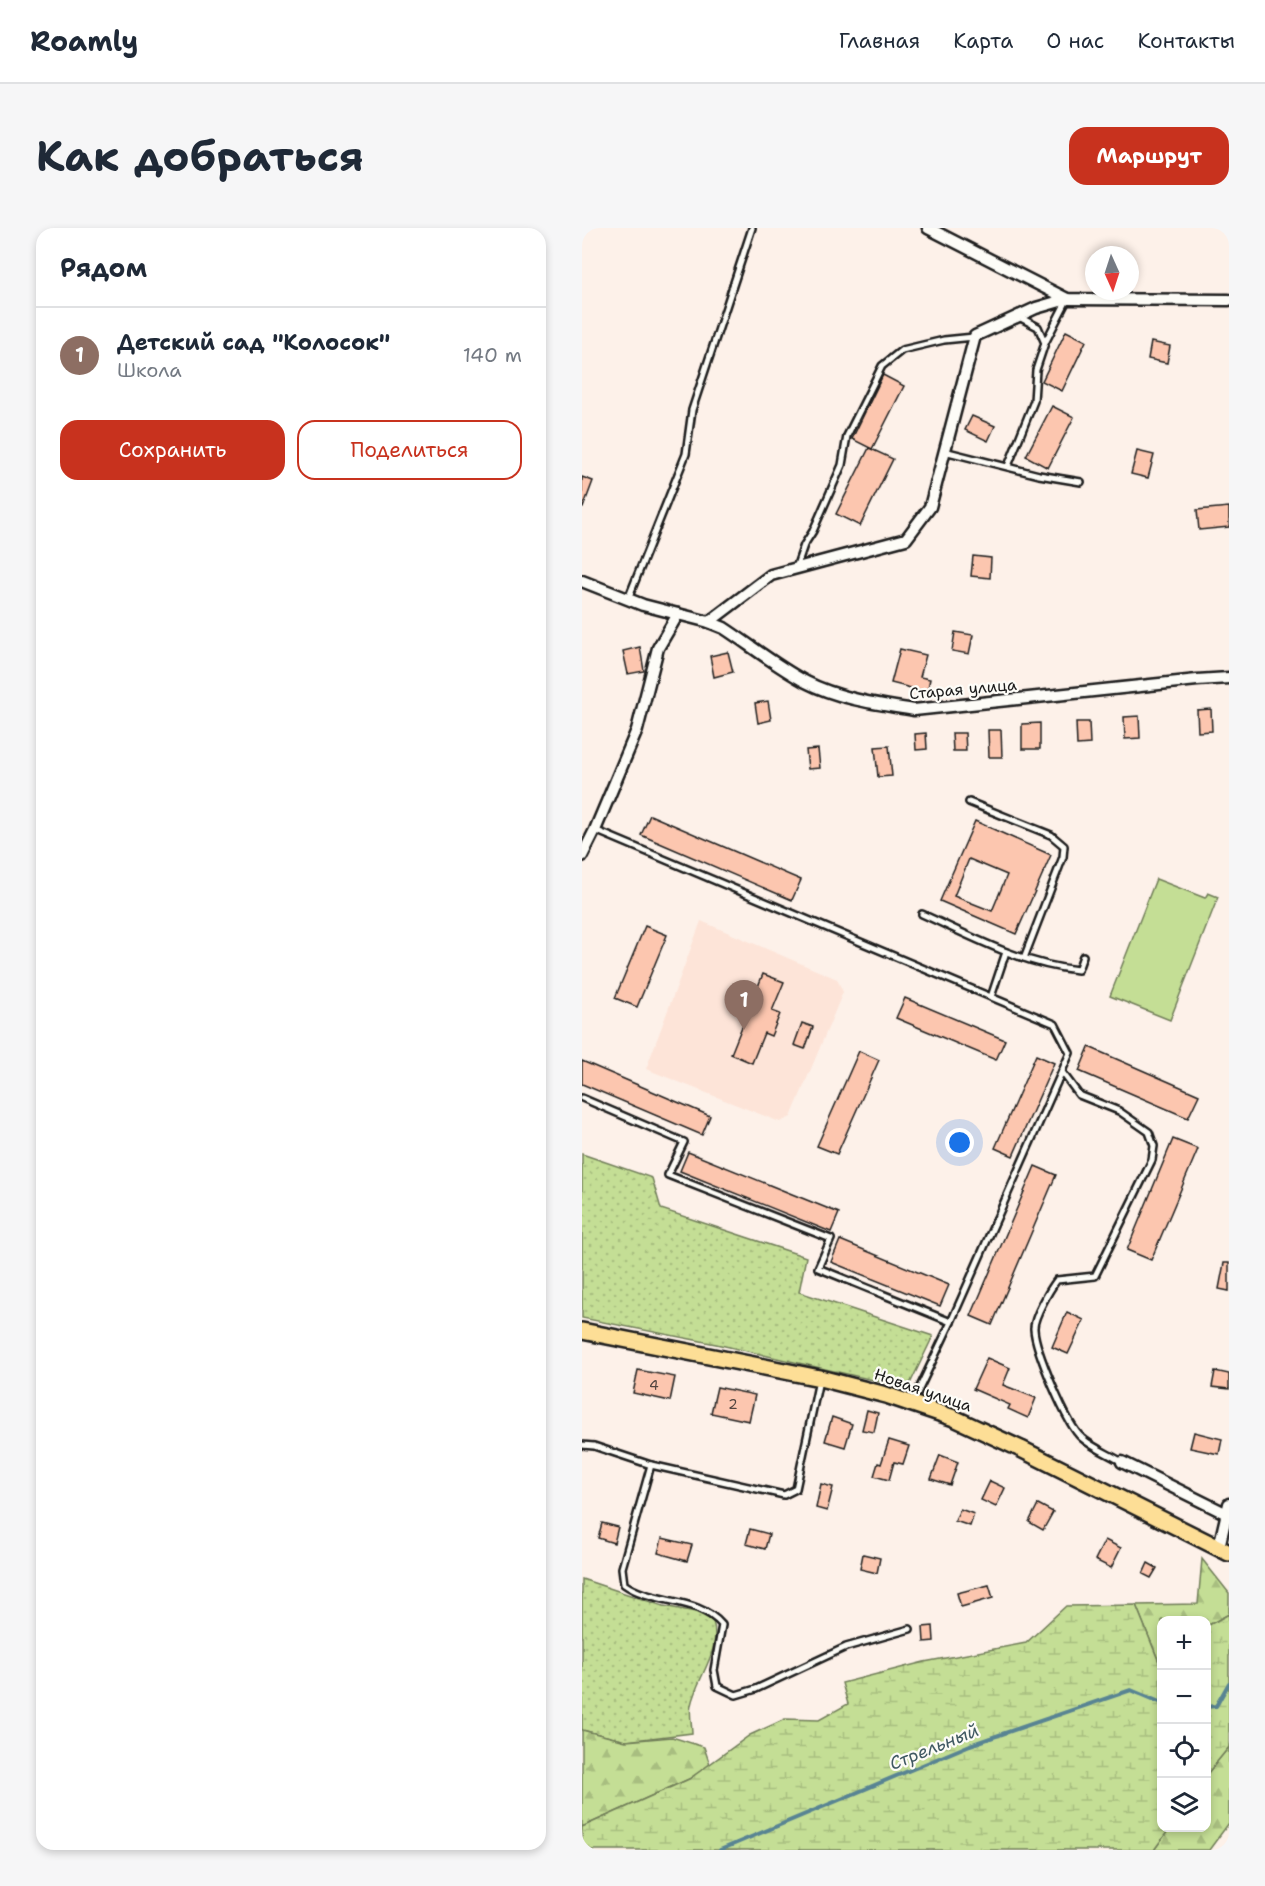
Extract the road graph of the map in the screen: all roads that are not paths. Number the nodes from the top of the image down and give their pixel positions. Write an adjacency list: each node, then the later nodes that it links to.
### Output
1 (753, 228): 13 (lane)
2 (928, 228): 3 (street)
3 (1067, 300): 4 (street); 5 (street); 7 (lane)
4 (1229, 300)
5 (1019, 317): 6 (street); 7 (lane)
6 (975, 336): 8 (street); 11 (lane)
7 (1046, 343): 9 (lane)
8 (944, 451): 9 (lane); 11 (street)
9 (1008, 466): 10 (lane)
10 (1081, 482)
11 (796, 568): 15 (street)
12 (582, 581): 13 (street, Старая улица)
13 (628, 599): 14 (street, Старая улица)
14 (678, 614): 15 (street, Старая улица); 18 (street)
15 (709, 622): 16 (street, Старая улица)
16 (1229, 678)
17 (969, 802): 23 (lane)
18 (595, 830): 19 (street); 24 (lane)
19 (582, 856)
20 (922, 914): 21 (lane)
21 (1006, 952): 23 (lane); 24 (lane)
22 (1083, 956): 23 (lane)
23 (1024, 958)
24 (991, 997): 25 (lane)
25 (1062, 1072): 27 (lane); 32 (lane)
26 (582, 1098): 27 (lane)
27 (951, 1322): 30 (lane)
28 (582, 1330): 29 (main road, Новая улица)
29 (820, 1378): 30 (main road, Новая улица); 33 (lane)
30 (912, 1403): 35 (main road, Новая улица)
31 (582, 1444): 33 (lane)
32 (1122, 1462): 34 (street)
33 (651, 1465): 36 (lane)
34 (1228, 1511): 35 (street)
35 (1224, 1550)
36 (910, 1629)

